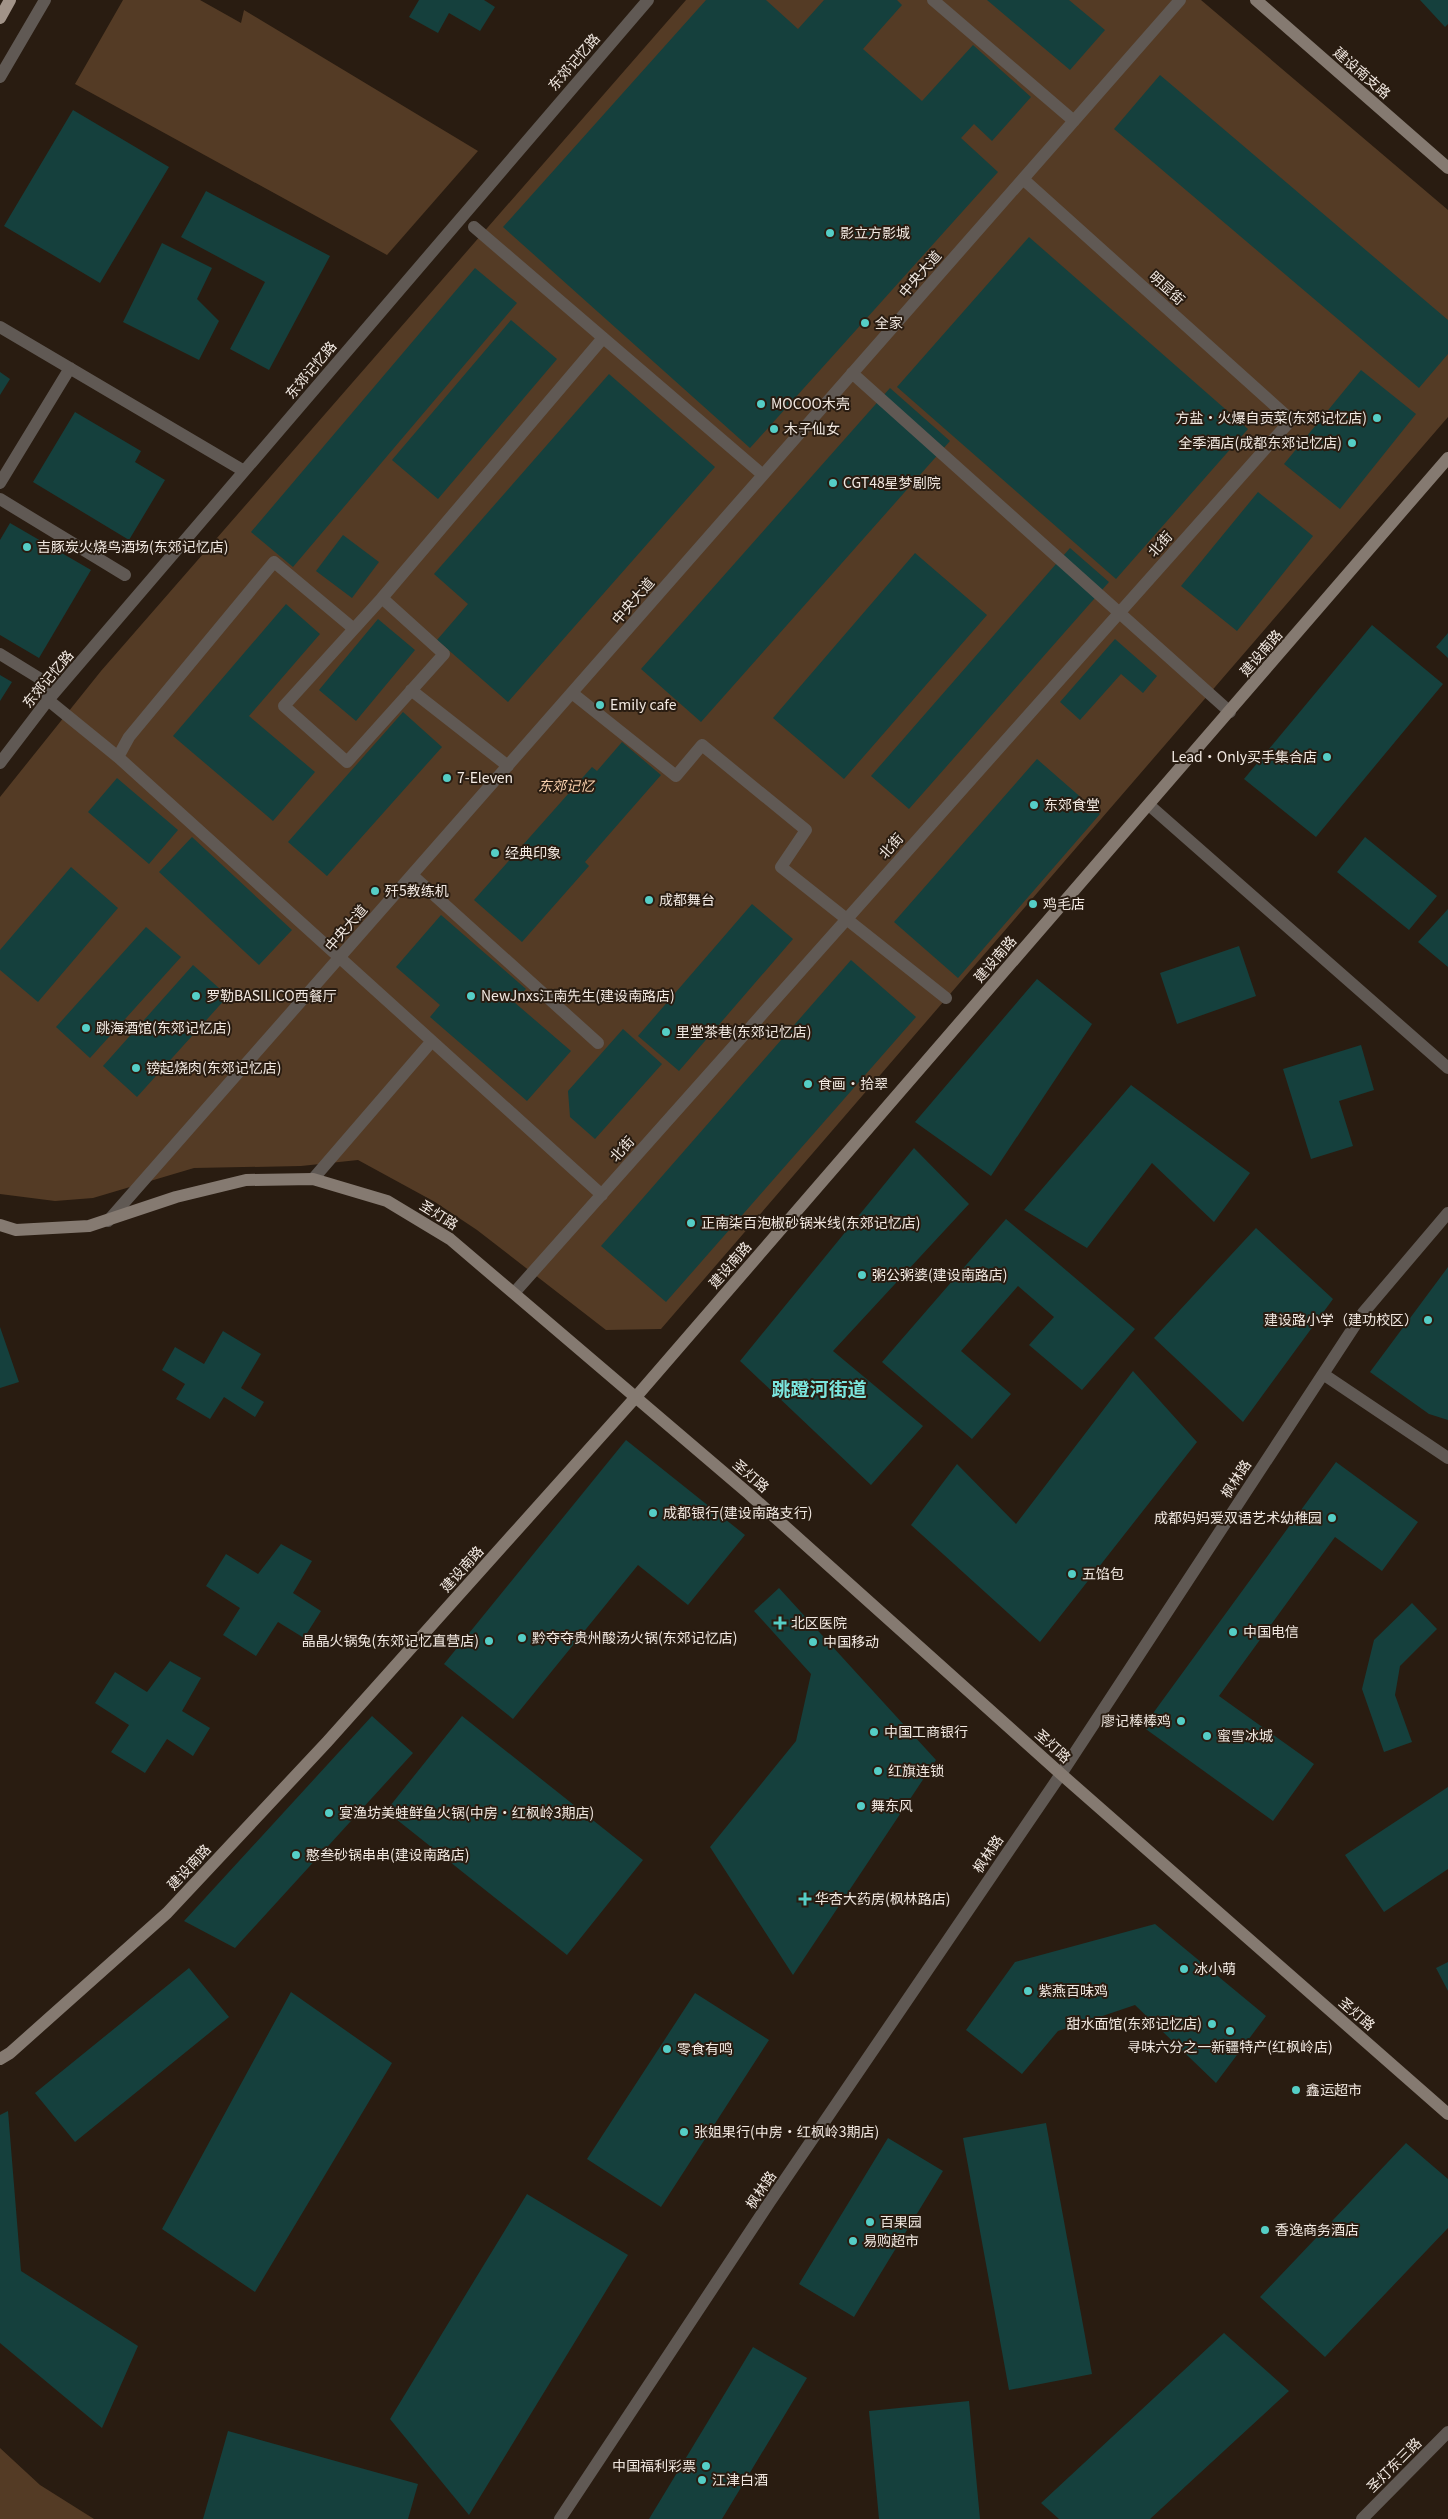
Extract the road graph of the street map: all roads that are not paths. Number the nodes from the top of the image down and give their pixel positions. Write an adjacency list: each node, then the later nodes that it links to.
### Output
1 (10, 0): 7 (main road)
2 (45, 0): 8 (street)
3 (648, 0): 19 (street, 东郊记忆路)
4 (932, 0): 9 (street)
5 (1180, 0): 9 (street, 中央大道)
6 (1256, 0): 10 (street, 建设南支路)
7 (0, 18)
8 (0, 77)
9 (1074, 122): 11 (street, 中央大道)
10 (1448, 168)
11 (1023, 179): 16 (street, 中央大道); 17 (street, 明显街)
12 (474, 227): 14 (street)
13 (0, 327): 15 (street)
14 (603, 338): 20 (street); 24 (street)
15 (70, 368): 19 (street); 21 (street)
16 (852, 373): 20 (street, 中央大道); 25 (street)
17 (1291, 420): 25 (street, 北街)
18 (1448, 458): 31 (street, 建设南路)
19 (244, 471): 30 (street, 东郊记忆路)
20 (763, 475): 29 (street, 中央大道)
21 (0, 483)
22 (0, 499): 23 (street)
23 (126, 575)
24 (382, 598): 26 (street); 28 (street)
25 (1121, 612): 31 (street); 37 (street, 北街)
26 (354, 629): 28 (street); 32 (street)
27 (0, 654): 30 (street)
28 (412, 690): 34 (street)
29 (572, 693): 34 (street, 中央大道); 37 (street)
30 (48, 700): 32 (street); 33 (street, 东郊记忆路)
31 (1230, 712): 35 (street, 建设南路)
32 (118, 757): 38 (street)
33 (0, 763)
34 (508, 766): 36 (street, 中央大道)
35 (1149, 805): 42 (street); 50 (street, 建设南路)
36 (412, 875): 38 (street, 中央大道); 41 (street)
37 (848, 918): 39 (street); 44 (street, 北街)
38 (339, 957): 40 (street); 46 (street, 中央大道)
39 (946, 998)
40 (432, 1041): 43 (street); 44 (street)
41 (598, 1043)
42 (1448, 1068)
43 (313, 1179): 46 (street, 圣灯路); 48 (street, 圣灯路)
44 (602, 1195): 48 (street, 北街)
45 (1448, 1213): 49 (street, 枫林路)
46 (108, 1221): 47 (street, 圣灯路)
47 (0, 1225)
48 (514, 1293): 50 (street, 圣灯路)
49 (1323, 1374): 51 (street); 52 (street, 枫林路)
50 (635, 1398): 52 (street, 圣灯路); 53 (street, 建设南路)
51 (1448, 1458)
52 (1061, 1774): 54 (street, 圣灯路); 56 (street, 枫林路)
53 (0, 2059)
54 (1448, 2114)
55 (1448, 2432): 57 (street, 圣灯东三路)
56 (560, 2519)
57 (1362, 2519)

